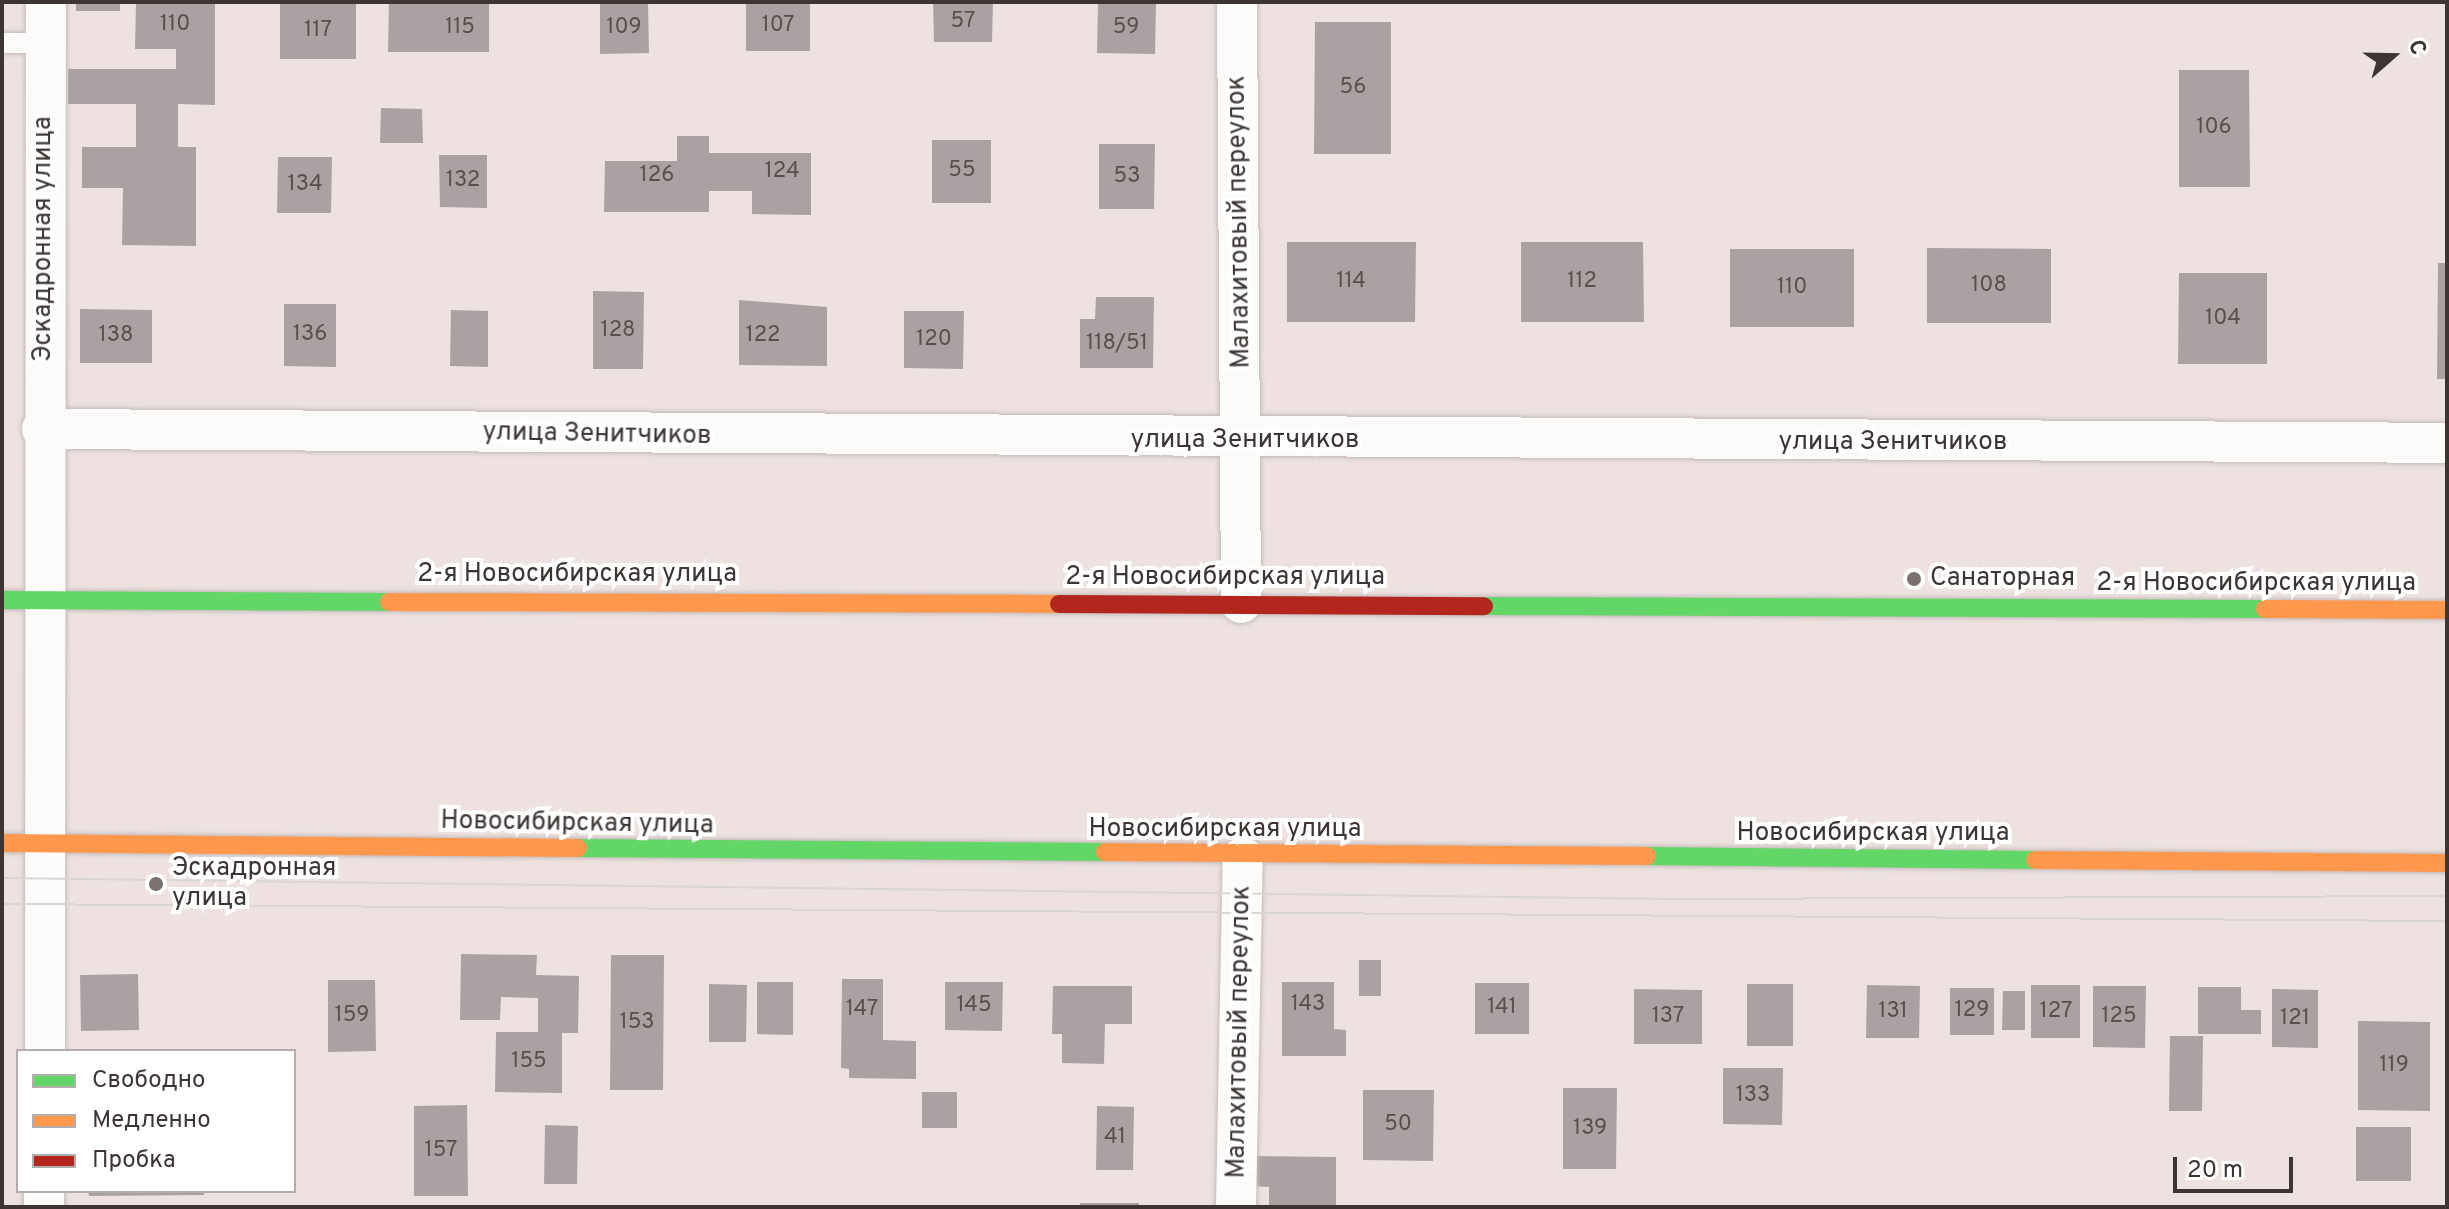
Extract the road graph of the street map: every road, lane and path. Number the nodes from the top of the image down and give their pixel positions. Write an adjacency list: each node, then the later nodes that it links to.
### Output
1 (46, 2): 4 (street, Эскадронная улица)
2 (1237, 2): 6 (street, Малахитовый переулок)
3 (2, 43): 4 (lane)
4 (46, 43): 5 (street, Эскадронная улица)
5 (42, 429): 6 (street, улица Зенитчиков); 9 (street, Эскадронная улица)
6 (1242, 442): 7 (street, улица Зенитчиков); 10 (street, Малахитовый переулок)
7 (2447, 443)
8 (2, 600): 9 (street, 2-я Новосибирская улица)
9 (44, 600): 10 (street, 2-я Новосибирская улица); 13 (street, Эскадронная улица)
10 (1241, 603): 11 (street, 2-я Новосибирская улица)
11 (2447, 610)
12 (2, 843): 13 (street, Новосибирская улица)
13 (48, 843): 14 (street, Новосибирская улица); 16 (street, Эскадронная улица)
14 (1243, 857): 15 (street, Новосибирская улица); 17 (street, Малахитовый переулок)
15 (2447, 863)
16 (45, 1049)
17 (1236, 1207)

